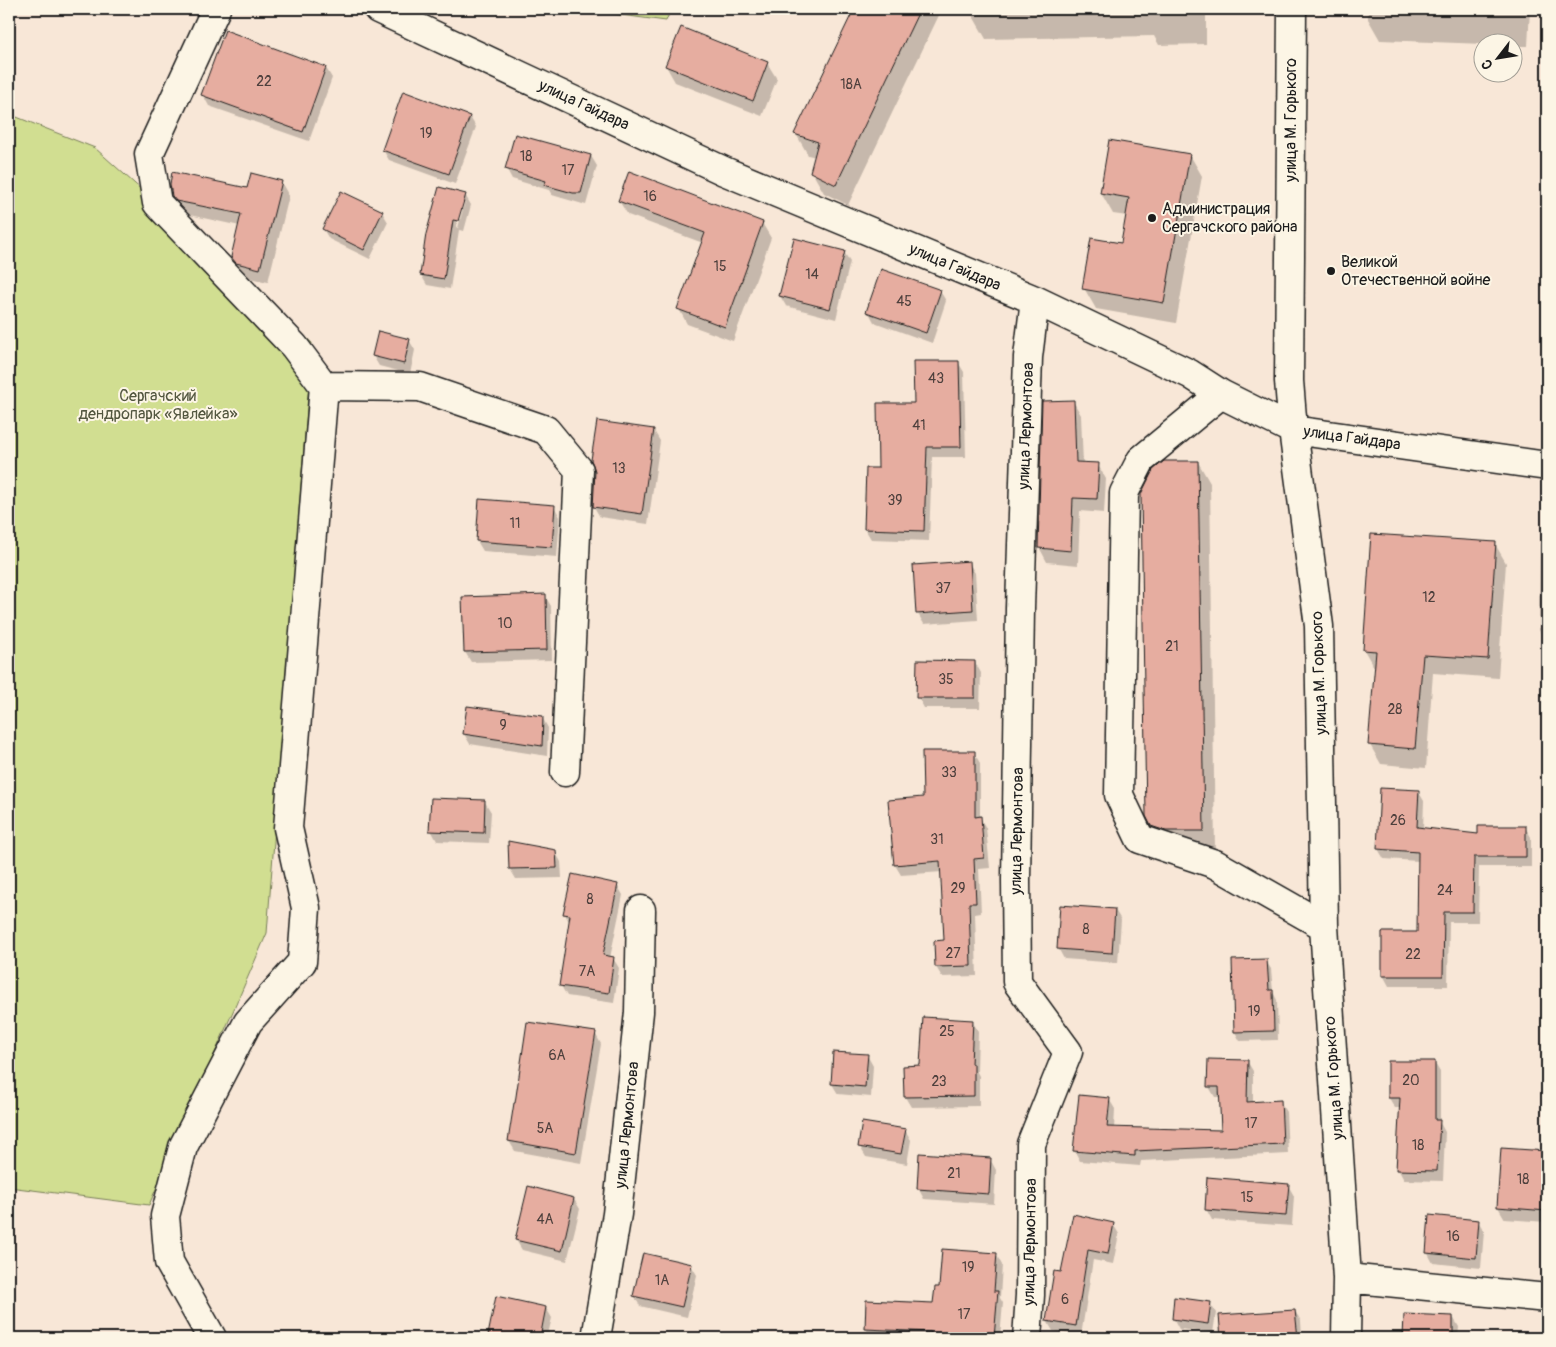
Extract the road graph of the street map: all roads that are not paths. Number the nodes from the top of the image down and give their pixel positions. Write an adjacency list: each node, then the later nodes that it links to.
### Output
1 (216, 9): 5 (street)
2 (378, 9): 4 (street, улица Гайдара)
3 (1292, 9): 7 (street, улица М. Горького)
4 (1035, 300): 6 (street, улица Гайдара); 16 (street, улица Лермонтова)
5 (324, 386): 9 (street); 14 (street)
6 (1221, 394): 7 (street, улица Гайдара); 11 (street)
7 (1293, 430): 8 (street, улица Гайдара); 11 (street, улица М. Горького)
8 (1547, 466)
9 (565, 772)
10 (641, 910): 15 (street, улица Лермонтова)
11 (1324, 926): 12 (street, улица М. Горького)
12 (1347, 1278): 13 (street); 17 (street, улица М. Горького)
13 (1547, 1298)
14 (212, 1338)
15 (596, 1338)
16 (1027, 1338)
17 (1346, 1338)

